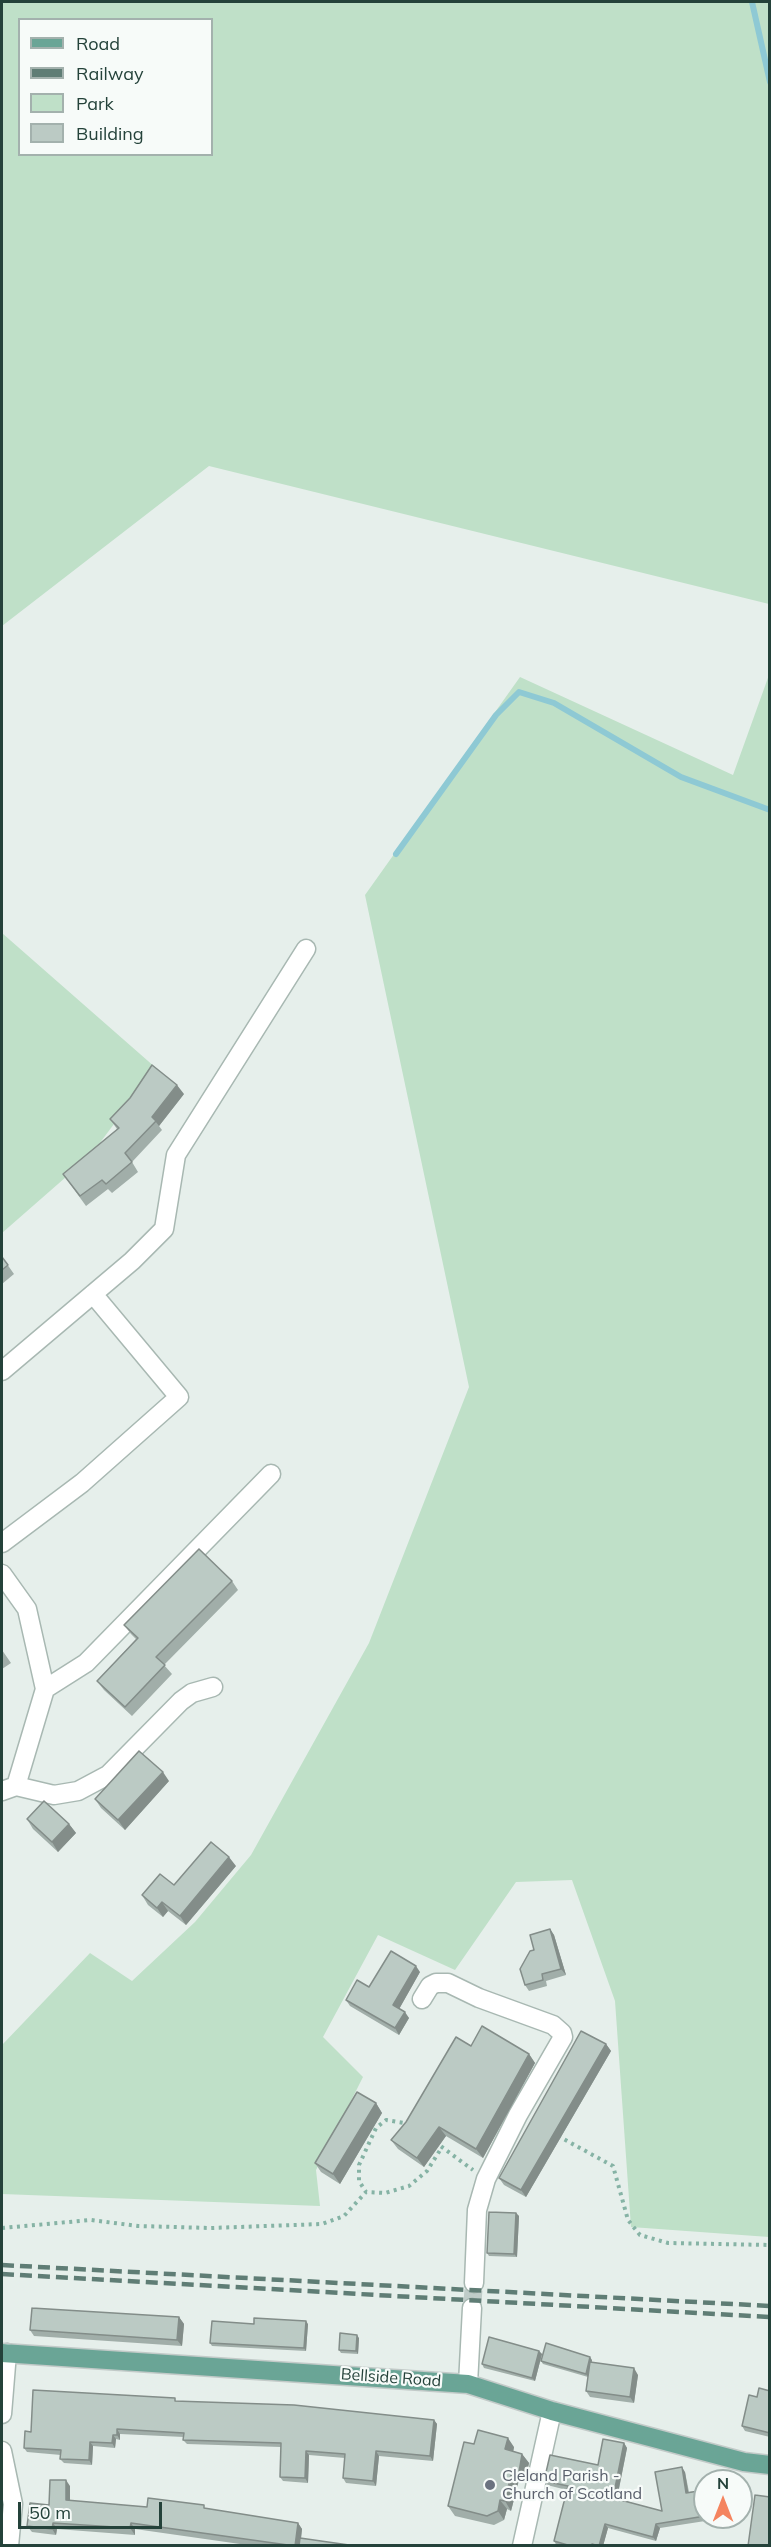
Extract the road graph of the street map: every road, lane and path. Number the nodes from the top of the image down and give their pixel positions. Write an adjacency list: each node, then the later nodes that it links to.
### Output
1 (306, 949): 2 (street)
2 (93, 1294): 3 (street); 5 (street)
3 (2, 1371)
4 (271, 1474): 8 (street)
5 (2, 1543)
6 (2, 1574): 8 (street)
7 (213, 1687): 9 (street)
8 (45, 1689): 9 (street)
9 (9, 1788)
10 (422, 1999): 15 (street)
11 (415, 2128): 16 (path)
12 (549, 2132): 18 (path)
13 (429, 2138): 14 (path)
14 (442, 2147): 15 (path); 16 (path)
15 (486, 2179): 19 (street)
16 (366, 2192): 17 (path)
17 (2, 2228)
18 (770, 2245)
19 (474, 2283)
20 (472, 2308): 22 (street)
21 (4, 2353): 22 (main road, Bellside Road); 24 (street)
22 (468, 2384): 23 (main road, Bellside Road)
23 (552, 2411): 26 (main road, Bellside Road); 28 (street)
24 (2, 2414)
25 (2, 2451): 27 (street)
26 (770, 2465)
27 (9, 2546)
28 (522, 2546)

